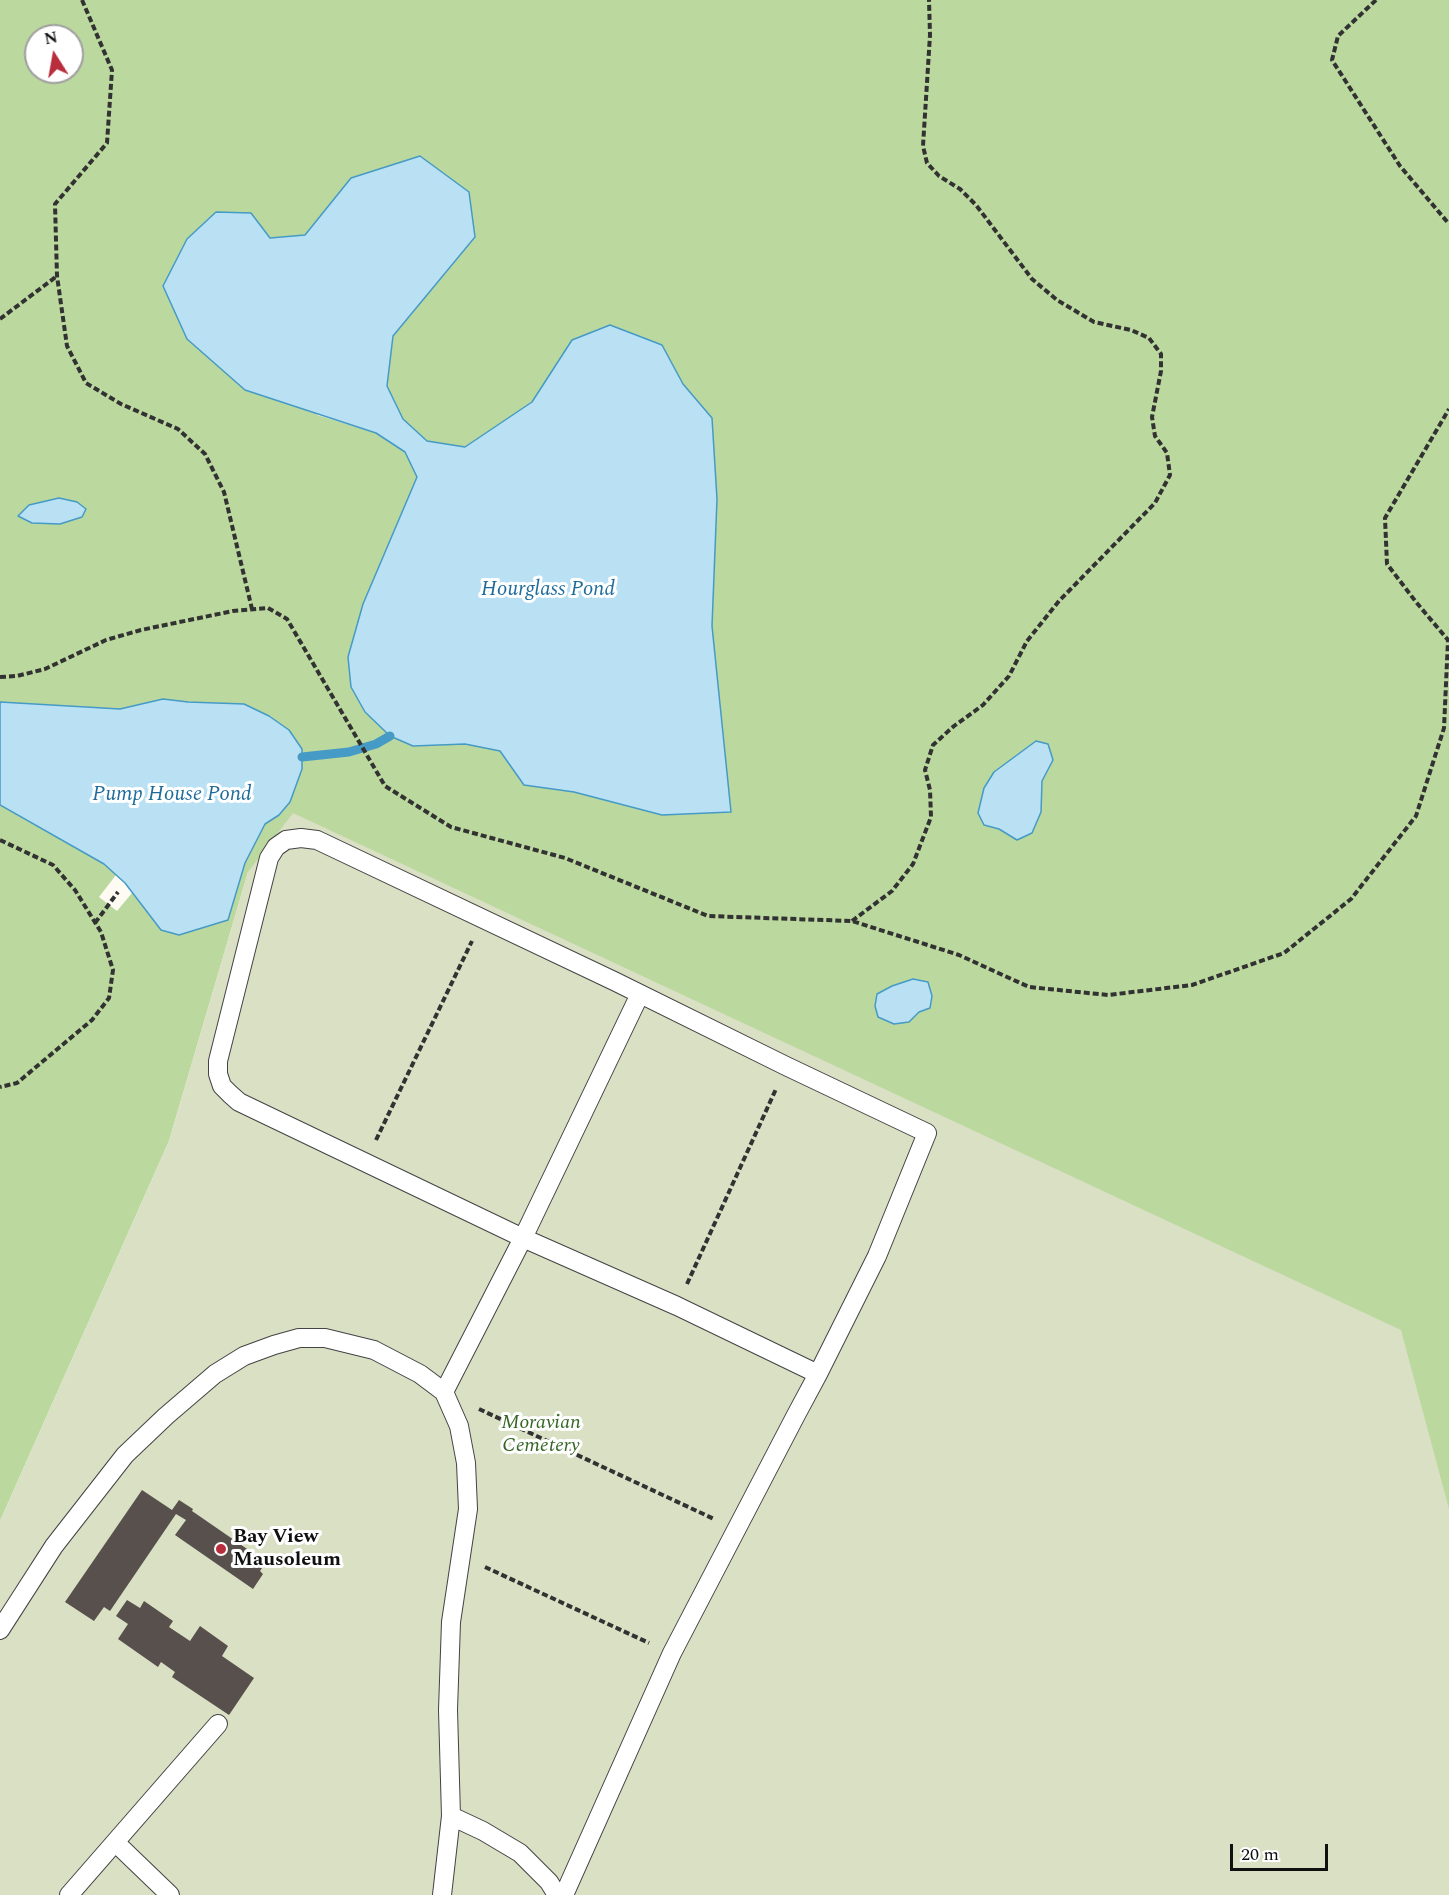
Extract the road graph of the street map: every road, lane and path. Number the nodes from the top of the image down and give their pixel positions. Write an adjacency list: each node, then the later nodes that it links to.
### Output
1 (82, 0): 5 (path)
2 (929, 0): 13 (path)
3 (1376, 0): 4 (path)
4 (1449, 224)
5 (57, 276): 6 (path); 8 (path)
6 (0, 320)
7 (1449, 409): 13 (path)
8 (252, 609): 9 (path); 13 (path)
9 (0, 677)
10 (0, 840): 14 (path)
11 (118, 892): 14 (path)
12 (483, 919): 15 (lane); 18 (path); 18 (lane)
13 (852, 921)
14 (95, 923): 17 (path)
15 (640, 994): 16 (lane); 19 (lane)
16 (786, 1066): 20 (path); 21 (lane)
17 (0, 1087)
18 (365, 1162): 19 (lane)
19 (523, 1238): 20 (lane); 22 (lane)
20 (677, 1306): 21 (lane)
21 (818, 1374): 23 (lane)
22 (444, 1392): 23 (path); 24 (lane); 25 (lane)
23 (736, 1530): 26 (lane)
24 (462, 1556): 26 (path); 28 (lane)
25 (0, 1630)
26 (672, 1653): 34 (lane)
27 (218, 1724): 29 (lane)
28 (450, 1816): 32 (lane); 33 (lane)
29 (116, 1843): 30 (lane); 31 (lane)
30 (69, 1895)
31 (170, 1895)
32 (442, 1895)
33 (557, 1895)
34 (564, 1895)

